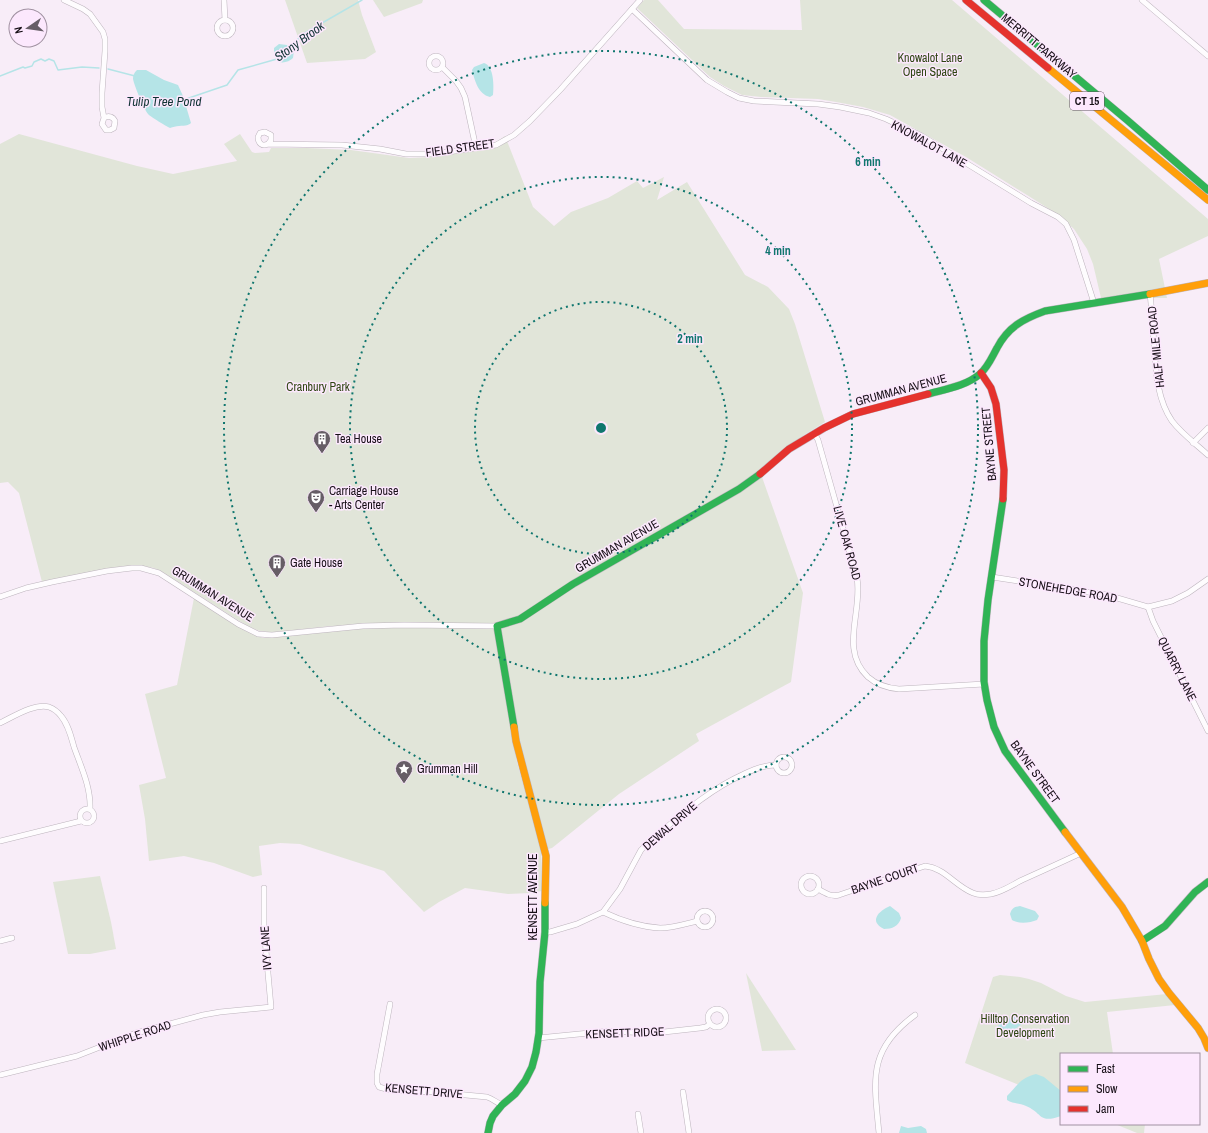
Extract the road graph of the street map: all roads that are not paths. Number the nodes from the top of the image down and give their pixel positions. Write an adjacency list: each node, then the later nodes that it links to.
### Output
1 (64, 0): 11 (street)
2 (224, 0): 8 (street)
3 (640, 0): 7 (street, FIELD STREET)
4 (966, 0): 15 (main road, MERRITT PARKWAY / CT 15)
5 (984, 0): 14 (main road, MERRITT PARKWAY / CT 15)
6 (1142, 0): 9 (street)
7 (632, 9): 13 (street, FIELD STREET); 18 (street, KNOWALOT LANE)
8 (225, 20)
9 (1208, 56)
10 (442, 67): 13 (street)
11 (104, 118)
12 (268, 144): 13 (street, FIELD STREET)
13 (476, 148)
14 (1208, 190)
15 (1208, 200)
16 (1208, 283): 17 (main road, GRUMMAN AVENUE)
17 (1150, 294): 18 (main road, GRUMMAN AVENUE); 22 (street, HALF MILE ROAD)
18 (1094, 303): 19 (main road, GRUMMAN AVENUE)
19 (981, 373): 21 (main road, GRUMMAN AVENUE); 24 (main road, BAYNE STREET)
20 (1208, 428): 22 (street)
21 (814, 433): 28 (main road, GRUMMAN AVENUE); 29 (street, LIVE OAK ROAD)
22 (1193, 442): 23 (street, HALF MILE ROAD)
23 (1208, 455)
24 (992, 577): 27 (street, STONEHEDGE ROAD); 29 (main road, BAYNE STREET)
25 (1208, 579): 27 (street, STONEHEDGE ROAD)
26 (0, 597): 28 (street, GRUMMAN AVENUE)
27 (1148, 607): 31 (street, QUARRY LANE)
28 (497, 626): 42 (main road, KENSETT AVENUE)
29 (984, 684): 36 (main road, BAYNE STREET)
30 (0, 723): 33 (street)
31 (1208, 731)
32 (776, 765): 40 (street, DEWAL DRIVE)
33 (90, 809): 34 (street); 34 (street)
34 (82, 820): 35 (street)
35 (0, 841)
36 (1081, 853): 39 (street, BAYNE COURT); 45 (main road, BAYNE STREET)
37 (1208, 882): 45 (main road)
38 (264, 888): 47 (street, IVY LANE)
39 (818, 889)
40 (603, 912): 41 (street); 42 (street, DEWAL DRIVE)
41 (697, 921)
42 (545, 932): 50 (main road, KENSETT AVENUE)
43 (12, 938): 44 (street)
44 (0, 941)
45 (1142, 941): 51 (main road, BAYNE STREET)
46 (390, 1004): 54 (street, KENSETT DRIVE)
47 (271, 1007): 52 (street, WHIPPLE ROAD)
48 (915, 1015): 59 (street)
49 (710, 1024): 50 (street, KENSETT RIDGE)
50 (538, 1038): 54 (main road, KENSETT AVENUE)
51 (1207, 1044)
52 (0, 1075)
53 (683, 1092): 58 (street)
54 (502, 1105): 56 (main road, KENSETT AVENUE)
55 (638, 1114): 57 (street)
56 (488, 1133)
57 (641, 1133)
58 (689, 1133)
59 (879, 1133)

